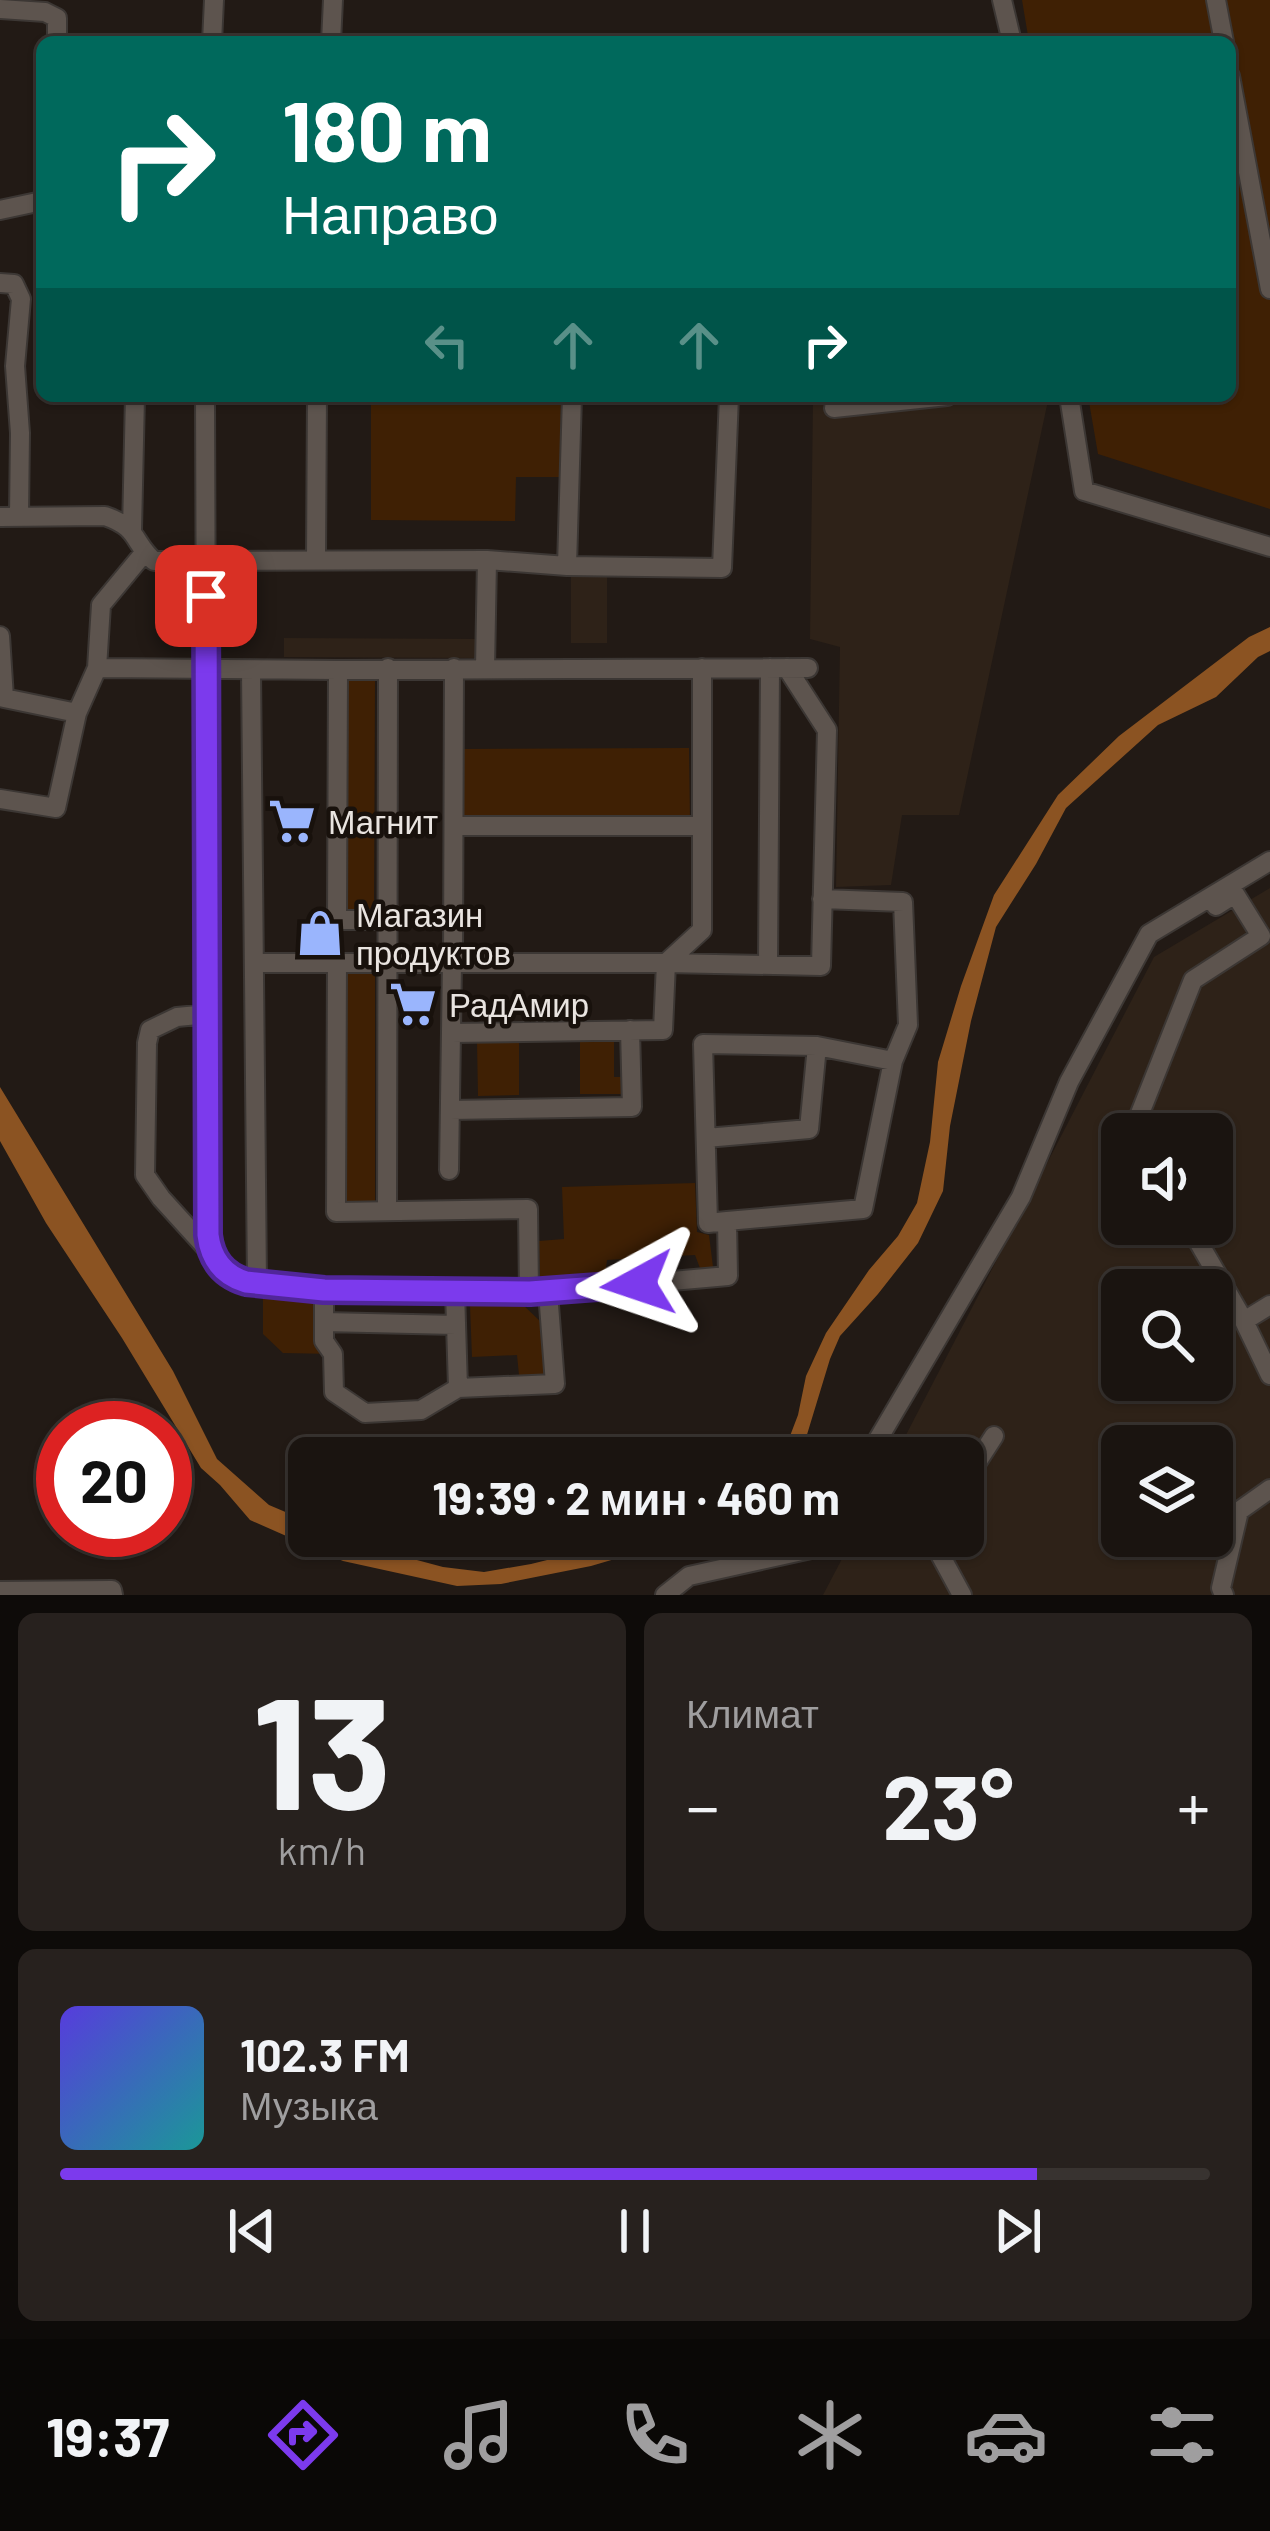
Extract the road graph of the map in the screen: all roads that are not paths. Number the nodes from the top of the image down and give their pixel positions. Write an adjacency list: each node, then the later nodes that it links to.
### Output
1 (214, 0): 7 (street)
2 (333, 0): 8 (street)
3 (1002, 0): 9 (street)
4 (1216, 0): 10 (street)
5 (0, 9): 6 (street)
6 (57, 36)
7 (212, 36)
8 (331, 36)
9 (1011, 36)
10 (1223, 36)
11 (1236, 108): 15 (street)
12 (36, 202): 13 (street)
13 (0, 210)
14 (0, 283): 24 (street)
15 (1270, 289)
16 (135, 402): 25 (street)
17 (205, 402): 29 (street)
18 (317, 402): 28 (street)
19 (572, 402): 31 (street)
20 (729, 402): 31 (street)
21 (890, 402): 23 (street)
22 (1071, 402): 26 (street)
23 (834, 408)
24 (9, 516): 25 (street)
25 (132, 530): 27 (street)
26 (1270, 547)
27 (145, 553): 29 (street); 33 (street)
28 (316, 559): 29 (street); 30 (street)
29 (205, 560): 34 (street)
30 (487, 560): 31 (street); 37 (street)
31 (567, 566)
32 (0, 636): 42 (street)
33 (97, 668): 34 (street); 42 (street)
34 (207, 668): 40 (street); 56 (street)
35 (388, 668): 36 (street); 41 (street); 48 (street)
36 (454, 668): 37 (street); 44 (street)
37 (485, 668): 38 (street)
38 (702, 668): 39 (street); 45 (street)
39 (788, 668): 47 (street); 55 (street)
40 (251, 670): 41 (street); 53 (street)
41 (338, 670): 48 (street)
42 (77, 713): 43 (street)
43 (0, 799)
44 (454, 826): 45 (street); 52 (street)
45 (702, 826): 54 (street)
46 (1270, 861): 80 (street)
47 (822, 899): 55 (street); 60 (street)
48 (387, 920): 51 (street)
49 (1179, 930): 62 (street)
50 (337, 962): 51 (street); 53 (street); 65 (street)
51 (387, 962): 52 (street); 65 (street)
52 (452, 962): 54 (street); 58 (street)
53 (256, 963): 69 (street)
54 (666, 963): 55 (street); 57 (street)
55 (768, 965)
56 (208, 1014): 68 (street); 68 (street)
57 (630, 1030): 58 (street); 61 (street)
58 (451, 1033): 61 (street)
59 (817, 1046): 60 (street); 63 (street); 63 (street)
60 (892, 1060): 66 (street)
61 (450, 1110): 64 (street)
62 (1140, 1113)
63 (706, 1138): 66 (street)
64 (449, 1170)
65 (387, 1211): 72 (street)
66 (727, 1221): 72 (street)
67 (1200, 1245): 74 (street)
68 (213, 1256): 69 (street)
69 (257, 1285): 70 (street)
70 (324, 1290): 71 (street); 75 (street)
71 (455, 1291): 72 (street); 76 (street)
72 (539, 1292): 78 (street)
73 (1270, 1305): 74 (street)
74 (1244, 1321): 77 (street)
75 (324, 1322): 76 (street); 78 (street)
76 (456, 1325): 78 (street)
77 (1270, 1375)
78 (458, 1388)
79 (994, 1436): 81 (street)
80 (879, 1437)
81 (984, 1451)
82 (1270, 1489): 89 (street)
83 (775, 1557): 87 (street)
84 (941, 1557): 88 (street)
85 (0, 1591): 86 (street)
86 (112, 1592)
87 (665, 1595)
88 (962, 1595)
89 (1224, 1595)

